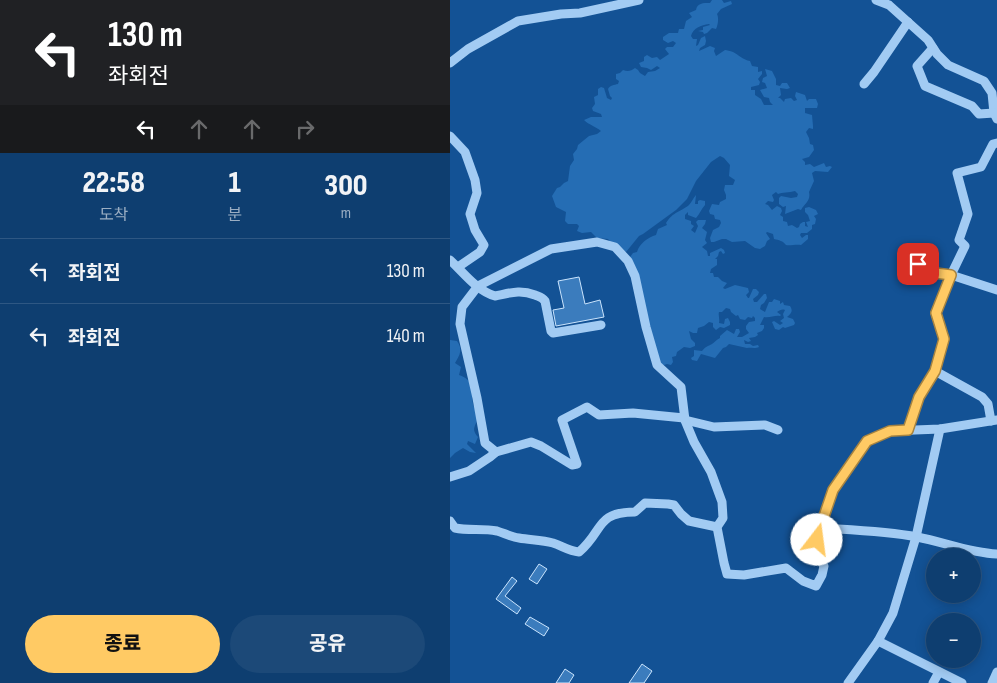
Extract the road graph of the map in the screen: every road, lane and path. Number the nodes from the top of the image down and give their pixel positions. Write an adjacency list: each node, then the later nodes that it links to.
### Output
1 (639, 0): 5 (street)
2 (876, 0): 3 (street)
3 (908, 22): 4 (street); 6 (street)
4 (933, 48): 7 (street); 7 (street)
5 (450, 63)
6 (864, 84)
7 (996, 116)
8 (450, 136): 12 (street)
9 (997, 143): 13 (street)
10 (909, 256): 13 (street)
11 (450, 260): 12 (street)
12 (458, 267): 14 (street)
13 (951, 275): 15 (street); 17 (street)
14 (478, 286): 16 (street); 18 (street); 23 (street)
15 (997, 290)
16 (601, 326)
17 (935, 371): 19 (street); 22 (street)
18 (685, 420): 21 (street); 23 (street); 26 (street)
19 (994, 421): 20 (street)
20 (940, 429): 22 (street); 28 (street)
21 (778, 430)
22 (908, 430): 27 (street)
23 (496, 452): 24 (street)
24 (450, 476)
25 (450, 521): 26 (street)
26 (717, 527): 27 (street)
27 (820, 528): 28 (street)
28 (916, 537): 29 (street); 30 (street)
29 (997, 554)
30 (878, 641): 31 (street); 33 (street)
31 (939, 672): 34 (street); 35 (street)
32 (997, 672): 36 (street)
33 (848, 683)
34 (933, 683)
35 (962, 683)
36 (992, 683)

